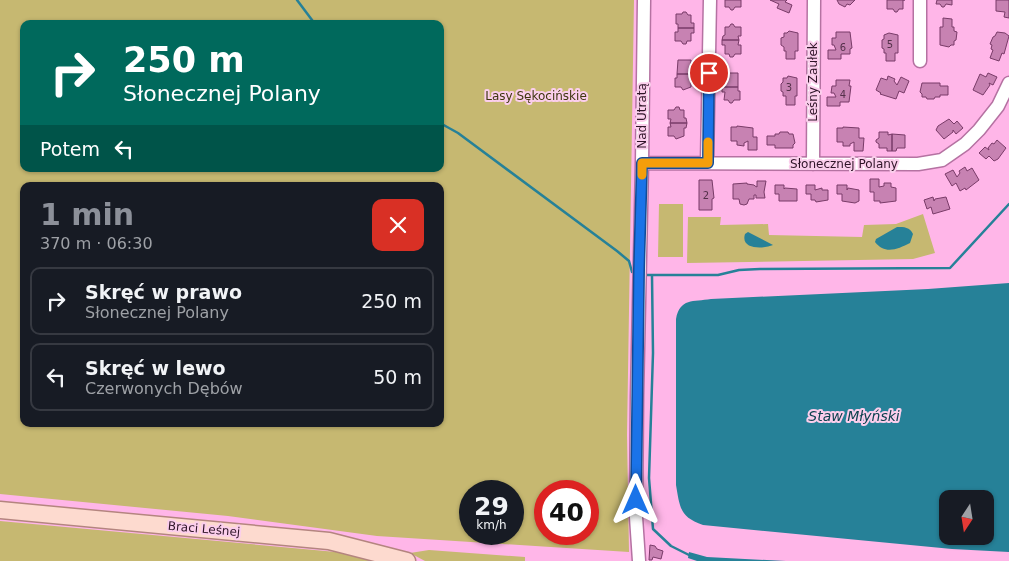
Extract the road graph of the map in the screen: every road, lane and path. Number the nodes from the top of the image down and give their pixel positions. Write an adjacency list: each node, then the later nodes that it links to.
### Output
1 (644, 0): 7 (street, Nad Utratą)
2 (710, 0): 8 (street)
3 (814, 0): 9 (street, Leśny Zaułek)
4 (920, 0): 5 (street)
5 (920, 61)
6 (1009, 83): 9 (street, Słonecznej Polany)
7 (642, 163): 8 (street, Słonecznej Polany); 12 (street, Nad Utratą)
8 (708, 163): 9 (street, Słonecznej Polany)
9 (813, 164)
10 (0, 510): 11 (main road, Braci Leśnej)
11 (407, 561)
12 (639, 561)

